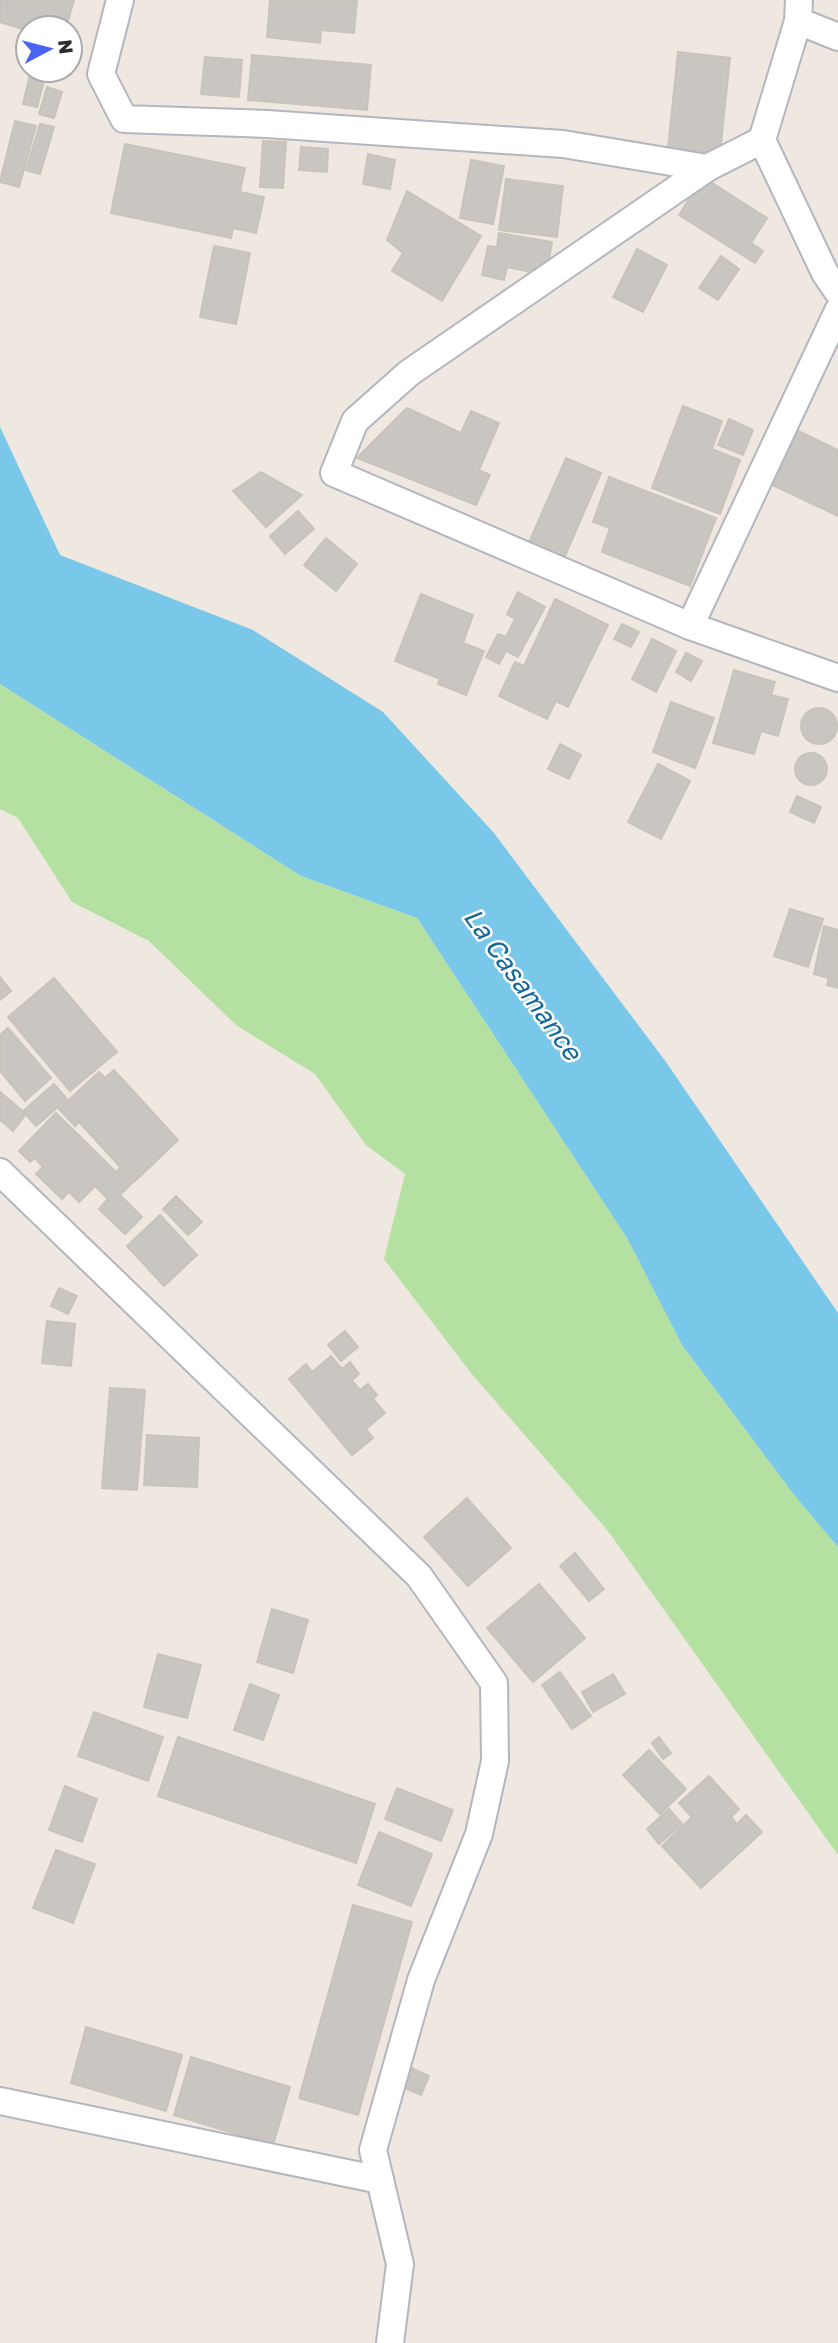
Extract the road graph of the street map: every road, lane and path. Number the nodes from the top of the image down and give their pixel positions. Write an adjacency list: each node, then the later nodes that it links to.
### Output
1 (120, 0): 5 (street)
2 (798, 11): 3 (street); 4 (street)
3 (838, 37)
4 (762, 141): 5 (street); 6 (street)
5 (707, 168): 8 (street)
6 (838, 292)
7 (838, 311): 8 (street)
8 (690, 626): 9 (street)
9 (838, 678)
10 (0, 1172): 12 (street)
11 (0, 2101): 12 (street)
12 (380, 2180): 13 (street)
13 (390, 2343)

